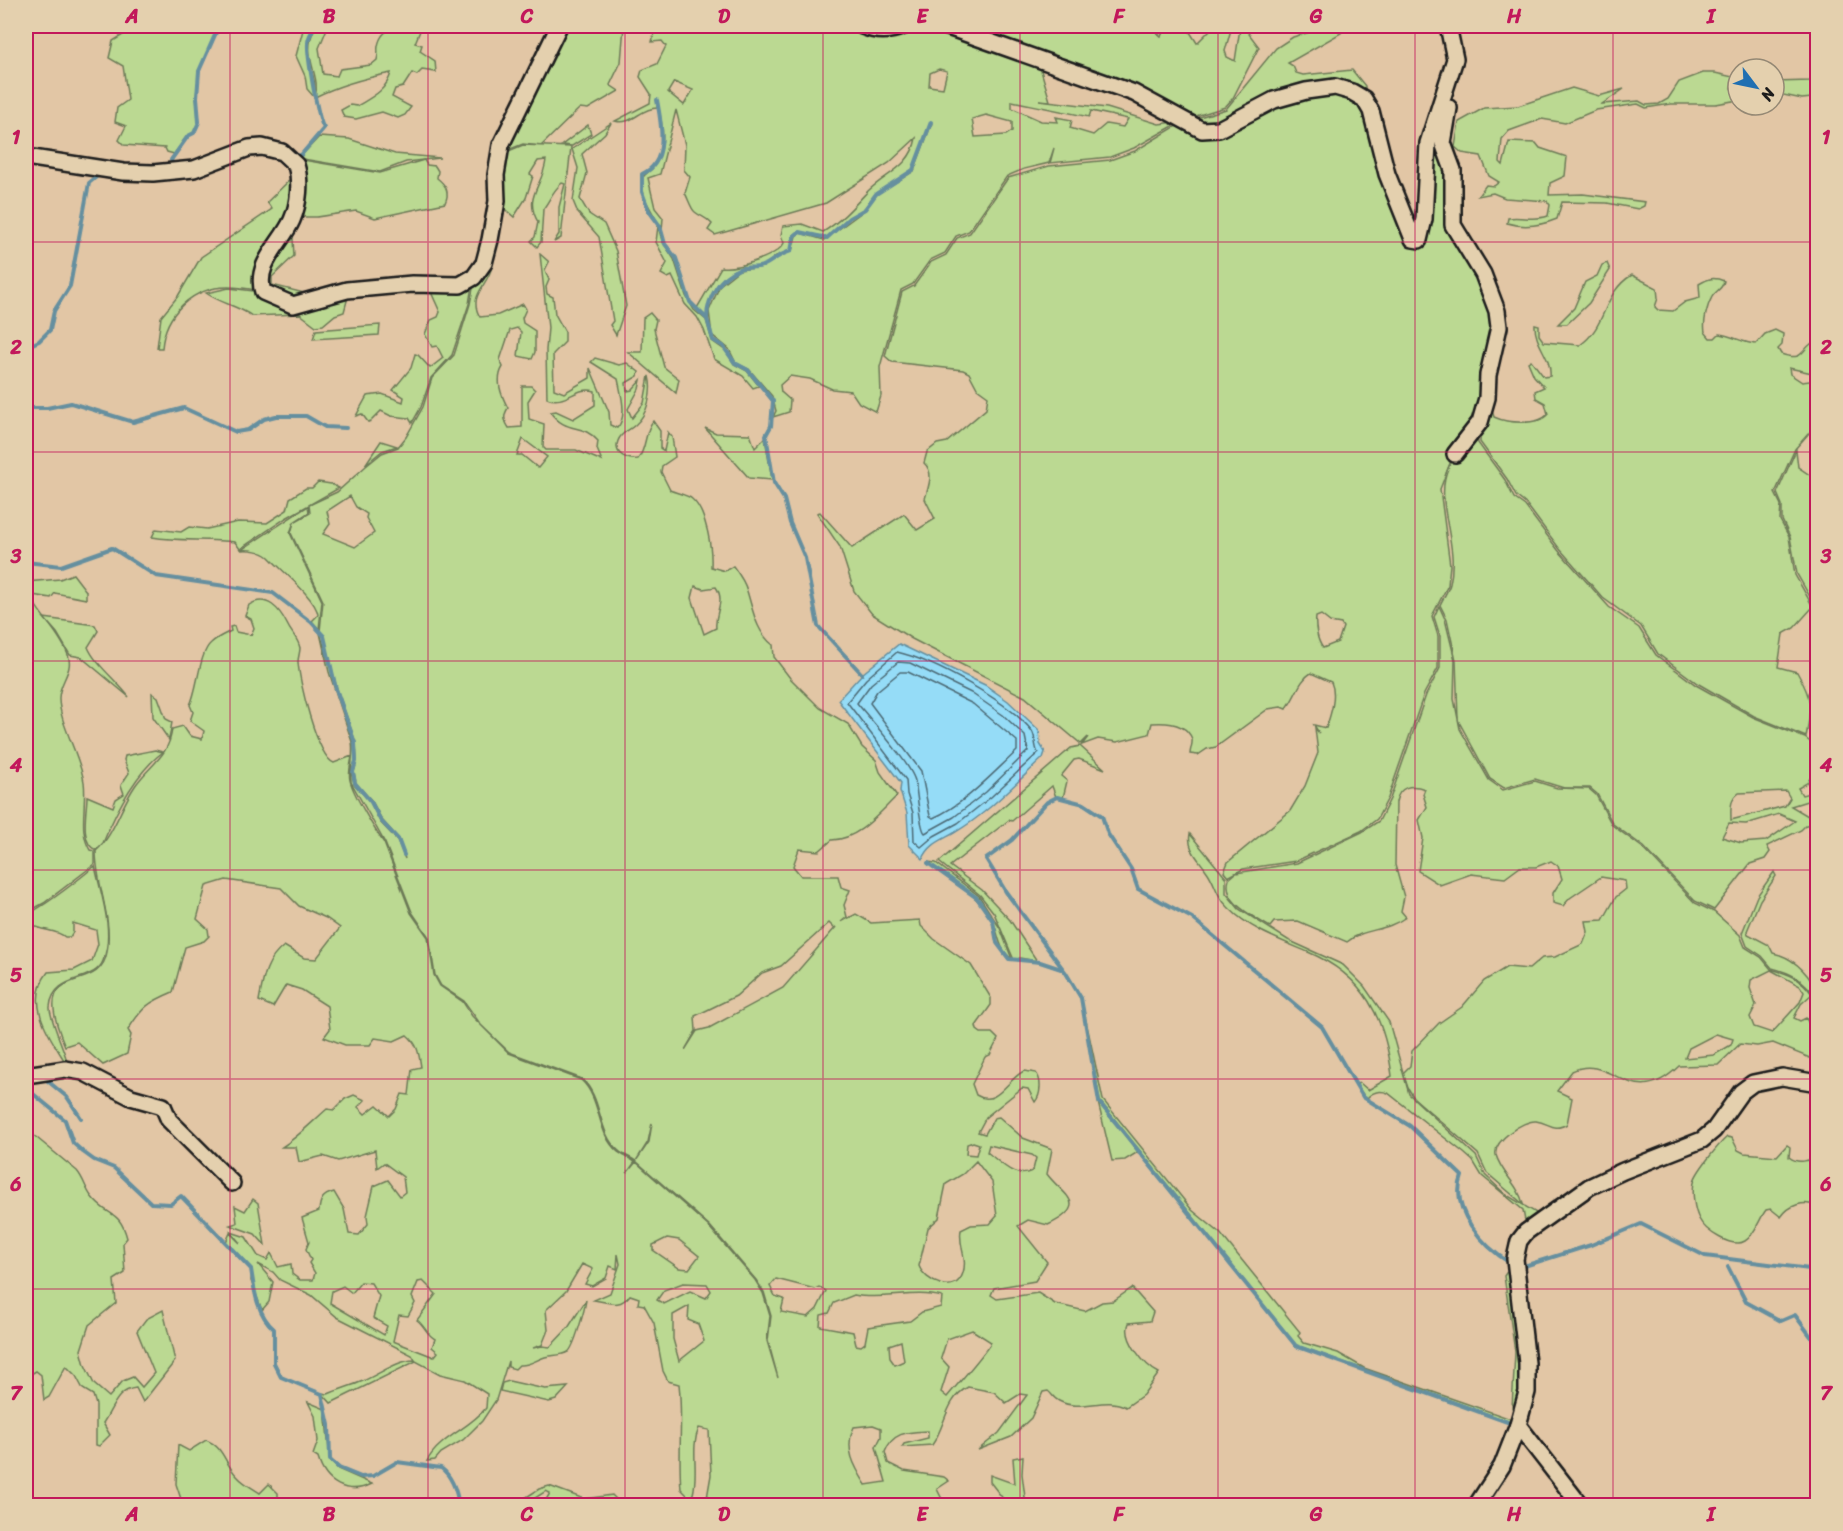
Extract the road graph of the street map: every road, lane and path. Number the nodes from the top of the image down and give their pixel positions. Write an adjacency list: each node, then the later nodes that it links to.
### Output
1 (559, 26): 7 (street)
2 (862, 26): 3 (street)
3 (904, 26)
4 (945, 26): 6 (street)
5 (1448, 26): 6 (street)
6 (1455, 59): 8 (street)
7 (26, 158)
8 (1455, 454)
9 (26, 1074): 11 (street)
10 (1818, 1083): 12 (street)
11 (232, 1183)
12 (1518, 1425): 13 (street); 14 (street)
13 (1476, 1506)
14 (1581, 1506)

